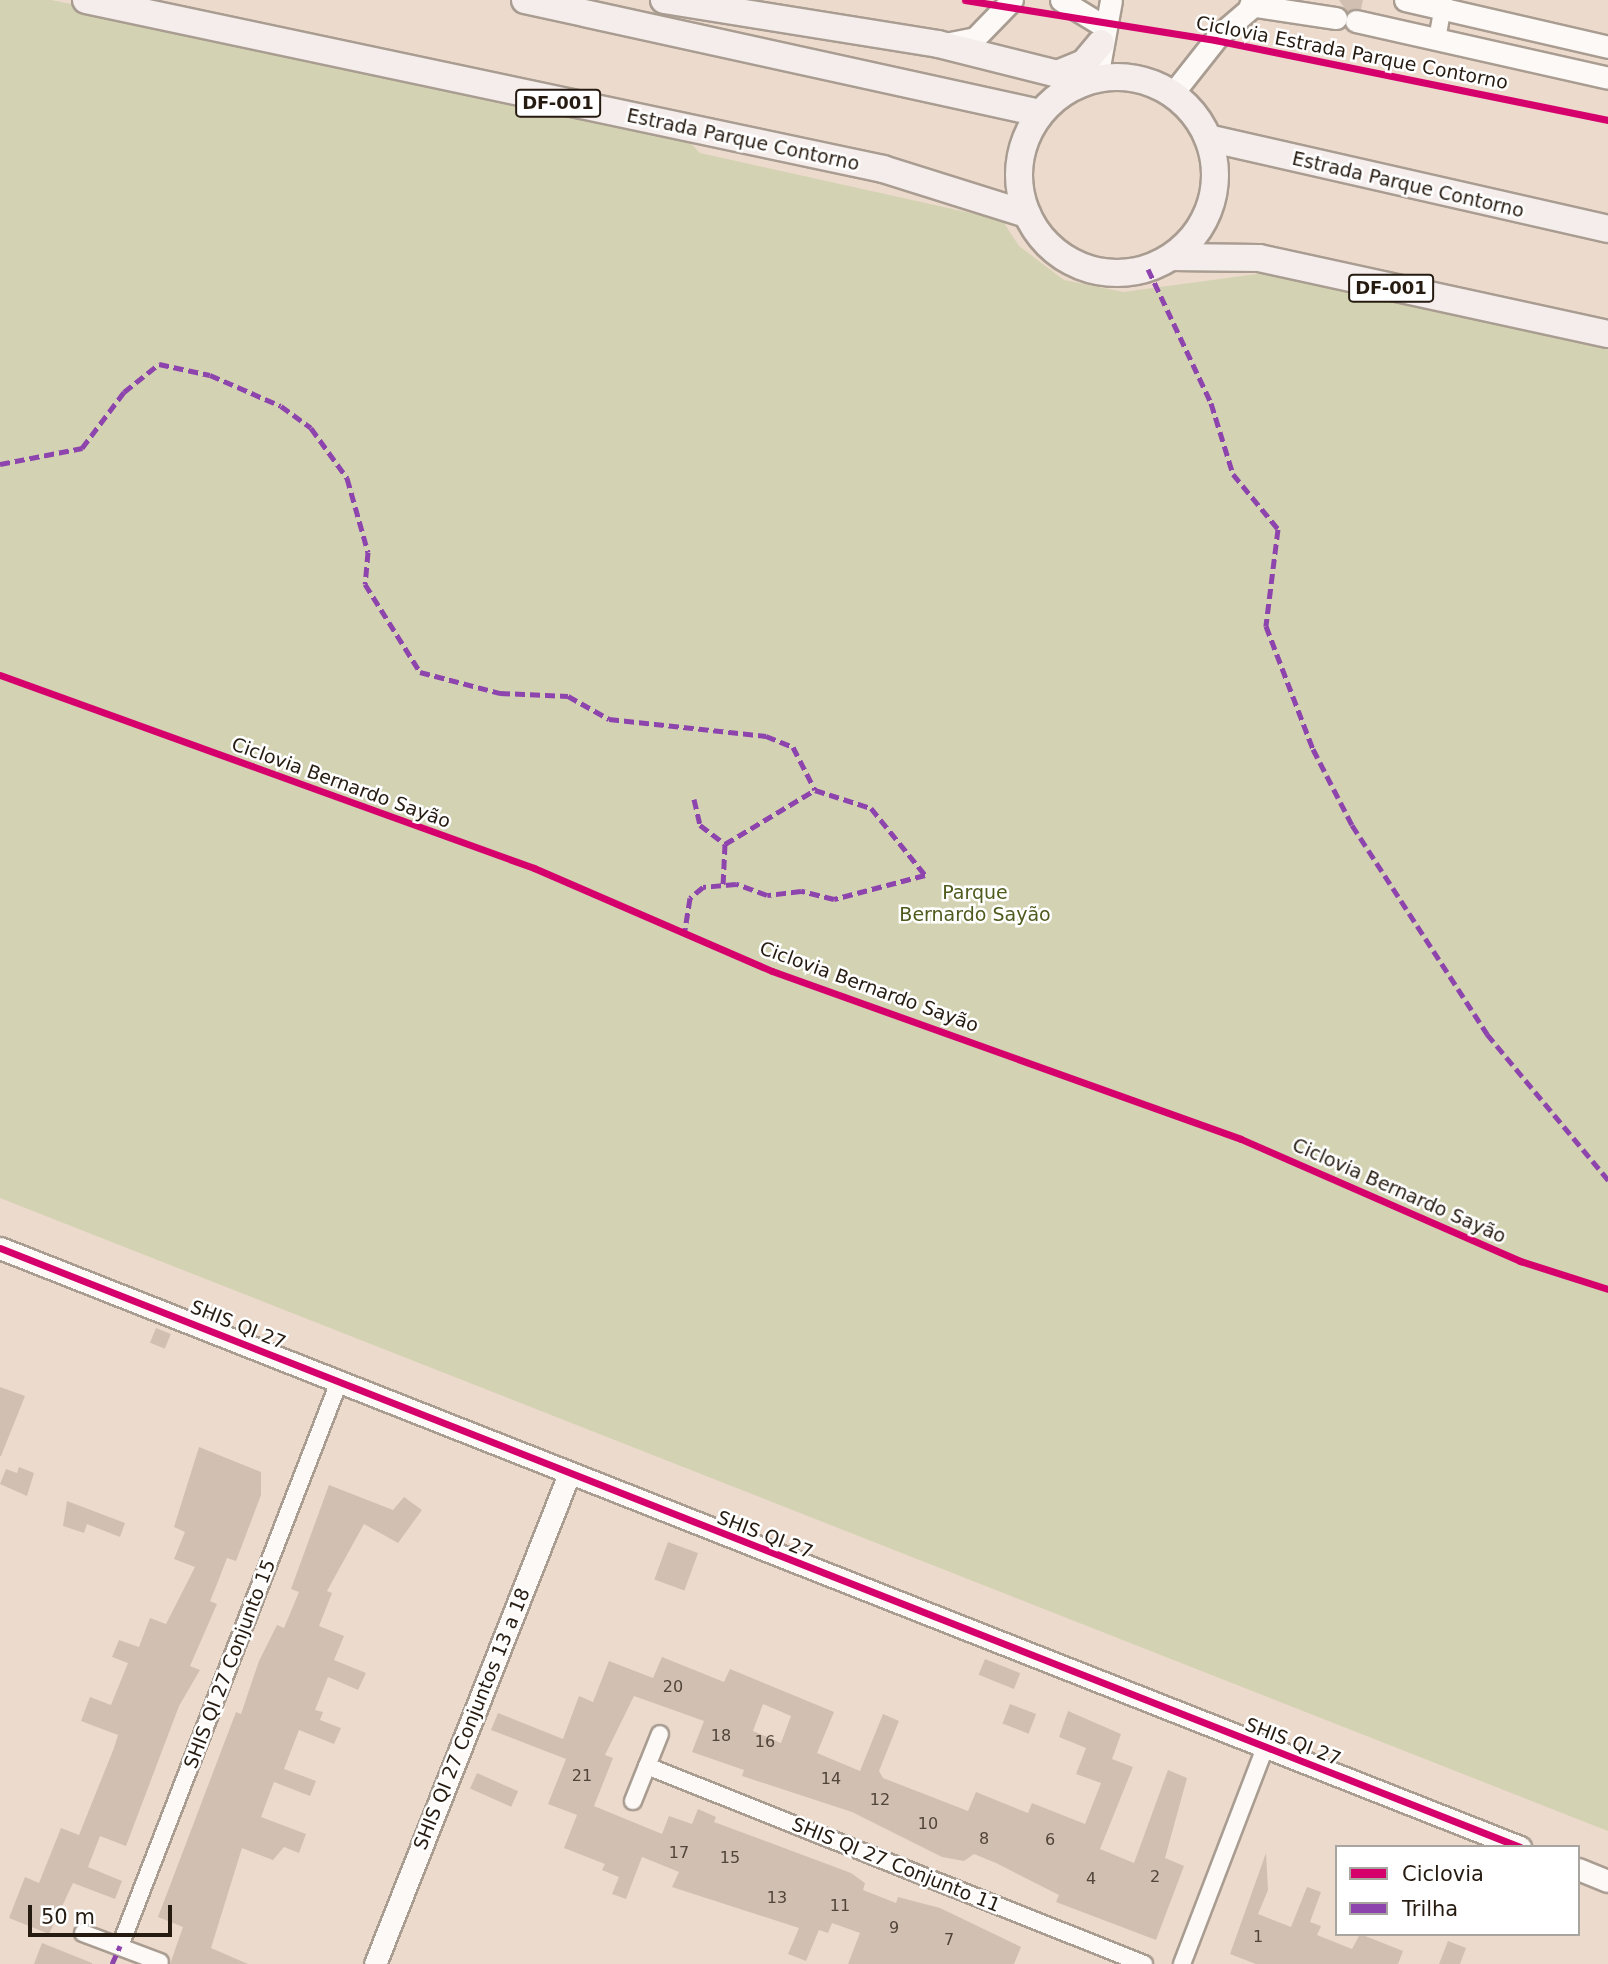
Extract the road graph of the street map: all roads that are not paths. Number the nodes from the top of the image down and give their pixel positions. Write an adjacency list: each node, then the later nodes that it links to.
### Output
1 (86, 0): 19 (main road, Estrada Parque Contorno / DF-001)
2 (525, 0): 17 (main road)
3 (1012, 0): 12 (street)
4 (1061, 0): 10 (street)
5 (1111, 0): 10 (street)
6 (1405, 0): 9 (street)
7 (674, 1): 12 (main road)
8 (1255, 3): 11 (street); 16 (street)
9 (1443, 4): 11 (street); 13 (street)
10 (1103, 35): 12 (main road); 14 (street)
11 (1437, 40): 15 (street)
12 (938, 44)
13 (1608, 47)
14 (1097, 78): 16 (main road, DF-001); 17 (main road, DF-001)
15 (1608, 78)
16 (1173, 93): 18 (main road, DF-001)
17 (1040, 113): 19 (main road, DF-001)
18 (1208, 138): 20 (main road, Estrada Parque Contorno); 21 (main road, DF-001)
19 (1027, 214): 21 (main road, DF-001)
20 (1608, 229)
21 (1172, 257): 22 (main road, DF-001)
22 (1608, 334)
23 (0, 1248): 24 (street, SHIS QI 27)
24 (339, 1382): 25 (street, SHIS QI 27); 34 (street, SHIS QI 27 Conjunto 15)
25 (569, 1474): 27 (street, SHIS QI 27); 36 (street, SHIS QI 27 Conjuntos 13 a 18)
26 (660, 1734): 28 (street)
27 (1265, 1748): 30 (street, SHIS QI 27); 38 (street)
28 (648, 1766): 29 (street); 37 (street, SHIS QI 27 Conjunto 11)
29 (633, 1801)
30 (1515, 1845)
31 (1580, 1870): 32 (street)
32 (1608, 1881)
33 (83, 1933): 34 (street)
34 (120, 1947): 35 (street)
35 (160, 1962)
36 (375, 1964)
37 (1144, 1964)
38 (1182, 1964)

